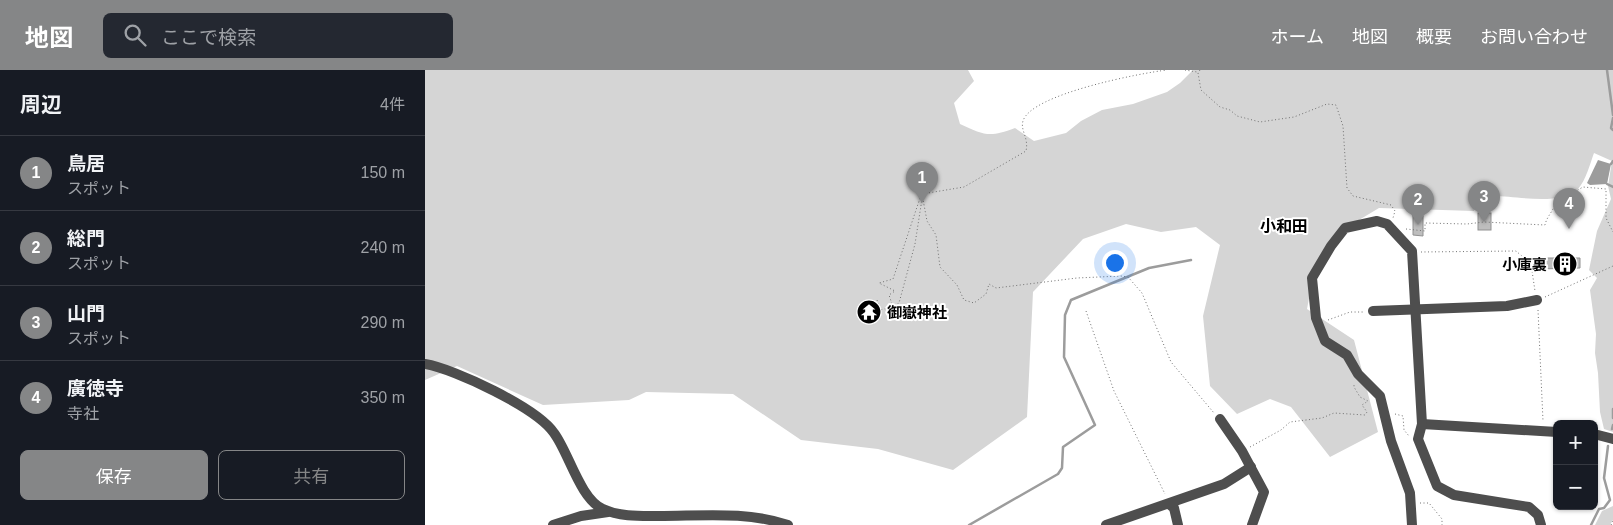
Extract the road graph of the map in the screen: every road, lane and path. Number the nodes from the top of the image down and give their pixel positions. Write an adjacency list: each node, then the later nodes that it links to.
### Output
1 (1167, 70): 6 (path)
2 (1185, 70): 3 (path)
3 (1196, 70): 5 (path)
4 (1200, 70): 5 (path)
5 (1198, 73): 8 (path)
6 (922, 194): 7 (path); 14 (path)
7 (923, 198): 14 (path); 24 (path)
8 (1389, 226): 9 (path); 10 (street); 20 (street)
9 (1613, 232)
10 (1416, 252): 13 (path); 16 (street)
11 (1613, 266): 13 (path)
12 (877, 300): 15 (path)
13 (1537, 300): 16 (street); 26 (path)
14 (893, 307): 15 (path)
15 (880, 310): 19 (path)
16 (1416, 310): 18 (street); 25 (street)
17 (1086, 311): 33 (path)
18 (1373, 311): 20 (path)
19 (871, 312)
20 (1319, 330): 22 (street)
21 (425, 364): 35 (street)
22 (1364, 381): 23 (street); 31 (path)
23 (1385, 415): 29 (path); 34 (street)
24 (1220, 419): 31 (street)
25 (1423, 424): 26 (street); 29 (street)
26 (1543, 432): 27 (street)
27 (1553, 432)
28 (1598, 435): 30 (street)
29 (1418, 438): 44 (street)
30 (1613, 439)
31 (1242, 451): 32 (street)
32 (1251, 468): 33 (street); 41 (street)
33 (1169, 504): 39 (street); 40 (street)
34 (1412, 506): 42 (street); 43 (path)
35 (609, 511): 37 (street); 38 (street)
36 (1613, 522): 45 (path)
37 (553, 525)
38 (788, 525)
39 (1106, 525)
40 (1178, 525)
41 (1253, 525)
42 (1412, 525)
43 (1442, 525)
44 (1541, 525)
45 (1611, 525)

